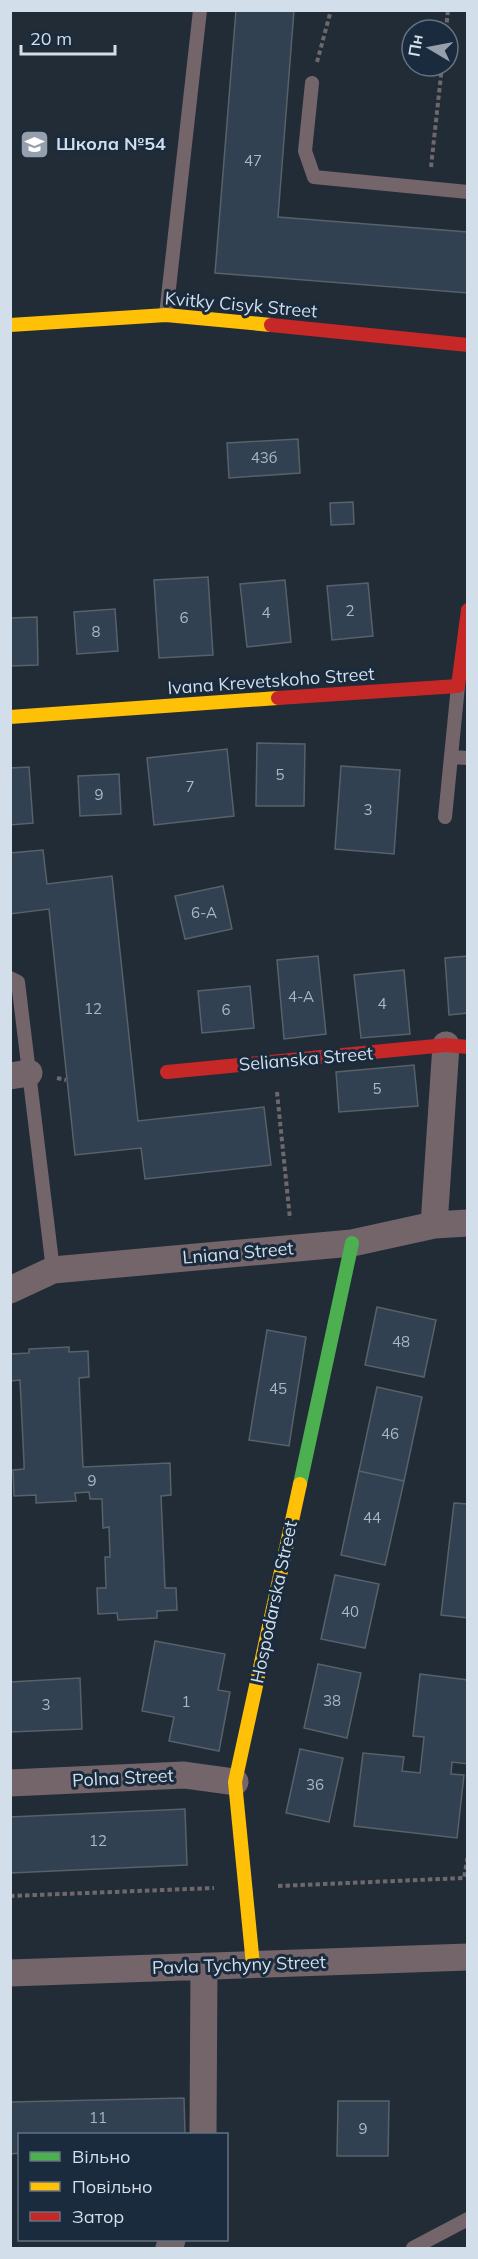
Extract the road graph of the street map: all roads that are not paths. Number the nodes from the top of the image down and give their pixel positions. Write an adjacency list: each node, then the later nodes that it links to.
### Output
1 (200, 10): 4 (lane)
2 (312, 83): 3 (lane)
3 (468, 192)
4 (166, 315): 5 (street, Kvitky Cisyk Street); 6 (street, Kvitky Cisyk Street)
5 (10, 325)
6 (468, 345)
7 (468, 610): 8 (street)
8 (458, 686): 9 (street, Ivana Krevetskoho Street); 10 (lane)
9 (10, 717)
10 (451, 757): 11 (lane); 12 (lane)
11 (468, 758)
12 (445, 817)
13 (10, 978): 16 (lane)
14 (457, 1046): 15 (street, Selianska Street); 18 (street, Selianska Street)
15 (167, 1072)
16 (20, 1074): 20 (lane)
17 (468, 1223): 18 (street, Lniana Street)
18 (434, 1225): 19 (street, Lniana Street)
19 (352, 1243): 20 (street, Lniana Street); 22 (street, Hospodarska Street)
20 (53, 1270): 21 (street, Lniana Street)
21 (10, 1290)
22 (235, 1782): 23 (street, Polna Street); 25 (street, Hospodarska Street)
23 (10, 1783)
24 (468, 1957): 25 (street, Pavla Tychyny Street)
25 (253, 1965): 26 (street, Pavla Tychyny Street)
26 (204, 1966): 27 (street, Pavla Tychyny Street); 28 (street)
27 (10, 1973)
28 (203, 2133)
29 (468, 2219): 30 (lane)
30 (413, 2248)

